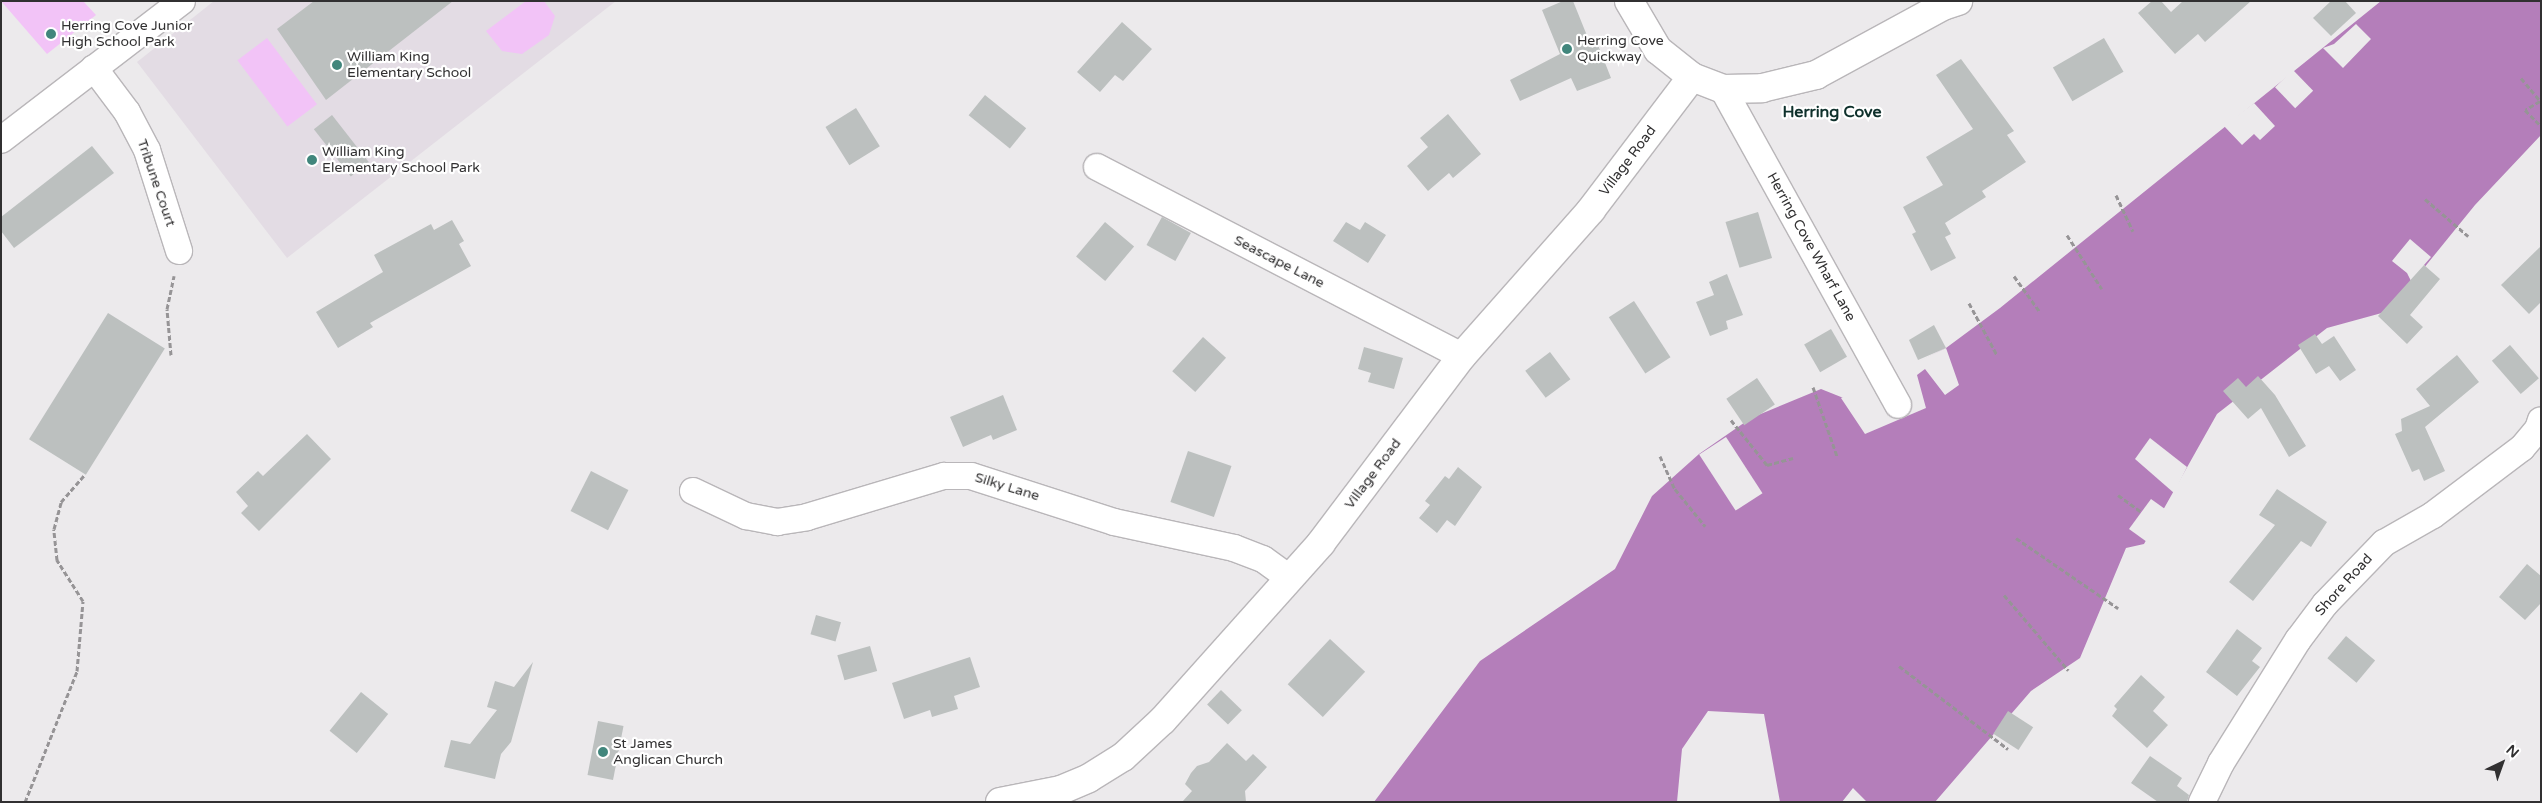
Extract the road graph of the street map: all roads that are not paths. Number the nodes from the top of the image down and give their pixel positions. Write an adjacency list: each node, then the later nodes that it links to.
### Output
1 (182, 1): 4 (street)
2 (1629, 1): 5 (street)
3 (1947, 3): 6 (street)
4 (94, 68): 7 (street); 9 (street, Tribune Court)
5 (1692, 77): 6 (street); 10 (street, Village Road)
6 (1724, 89): 11 (street, Herring Cove Wharf Lane)
7 (1, 140)
8 (1097, 167): 10 (street, Seascape Lane)
9 (179, 251)
10 (1462, 356): 15 (street, Village Road)
11 (1898, 405)
12 (2541, 420): 13 (street, Shore Road)
13 (2531, 453): 17 (street, Shore Road)
14 (693, 491): 15 (street, Silky Lane)
15 (1289, 578): 16 (street, Village Road)
16 (1000, 802)
17 (2202, 802)

